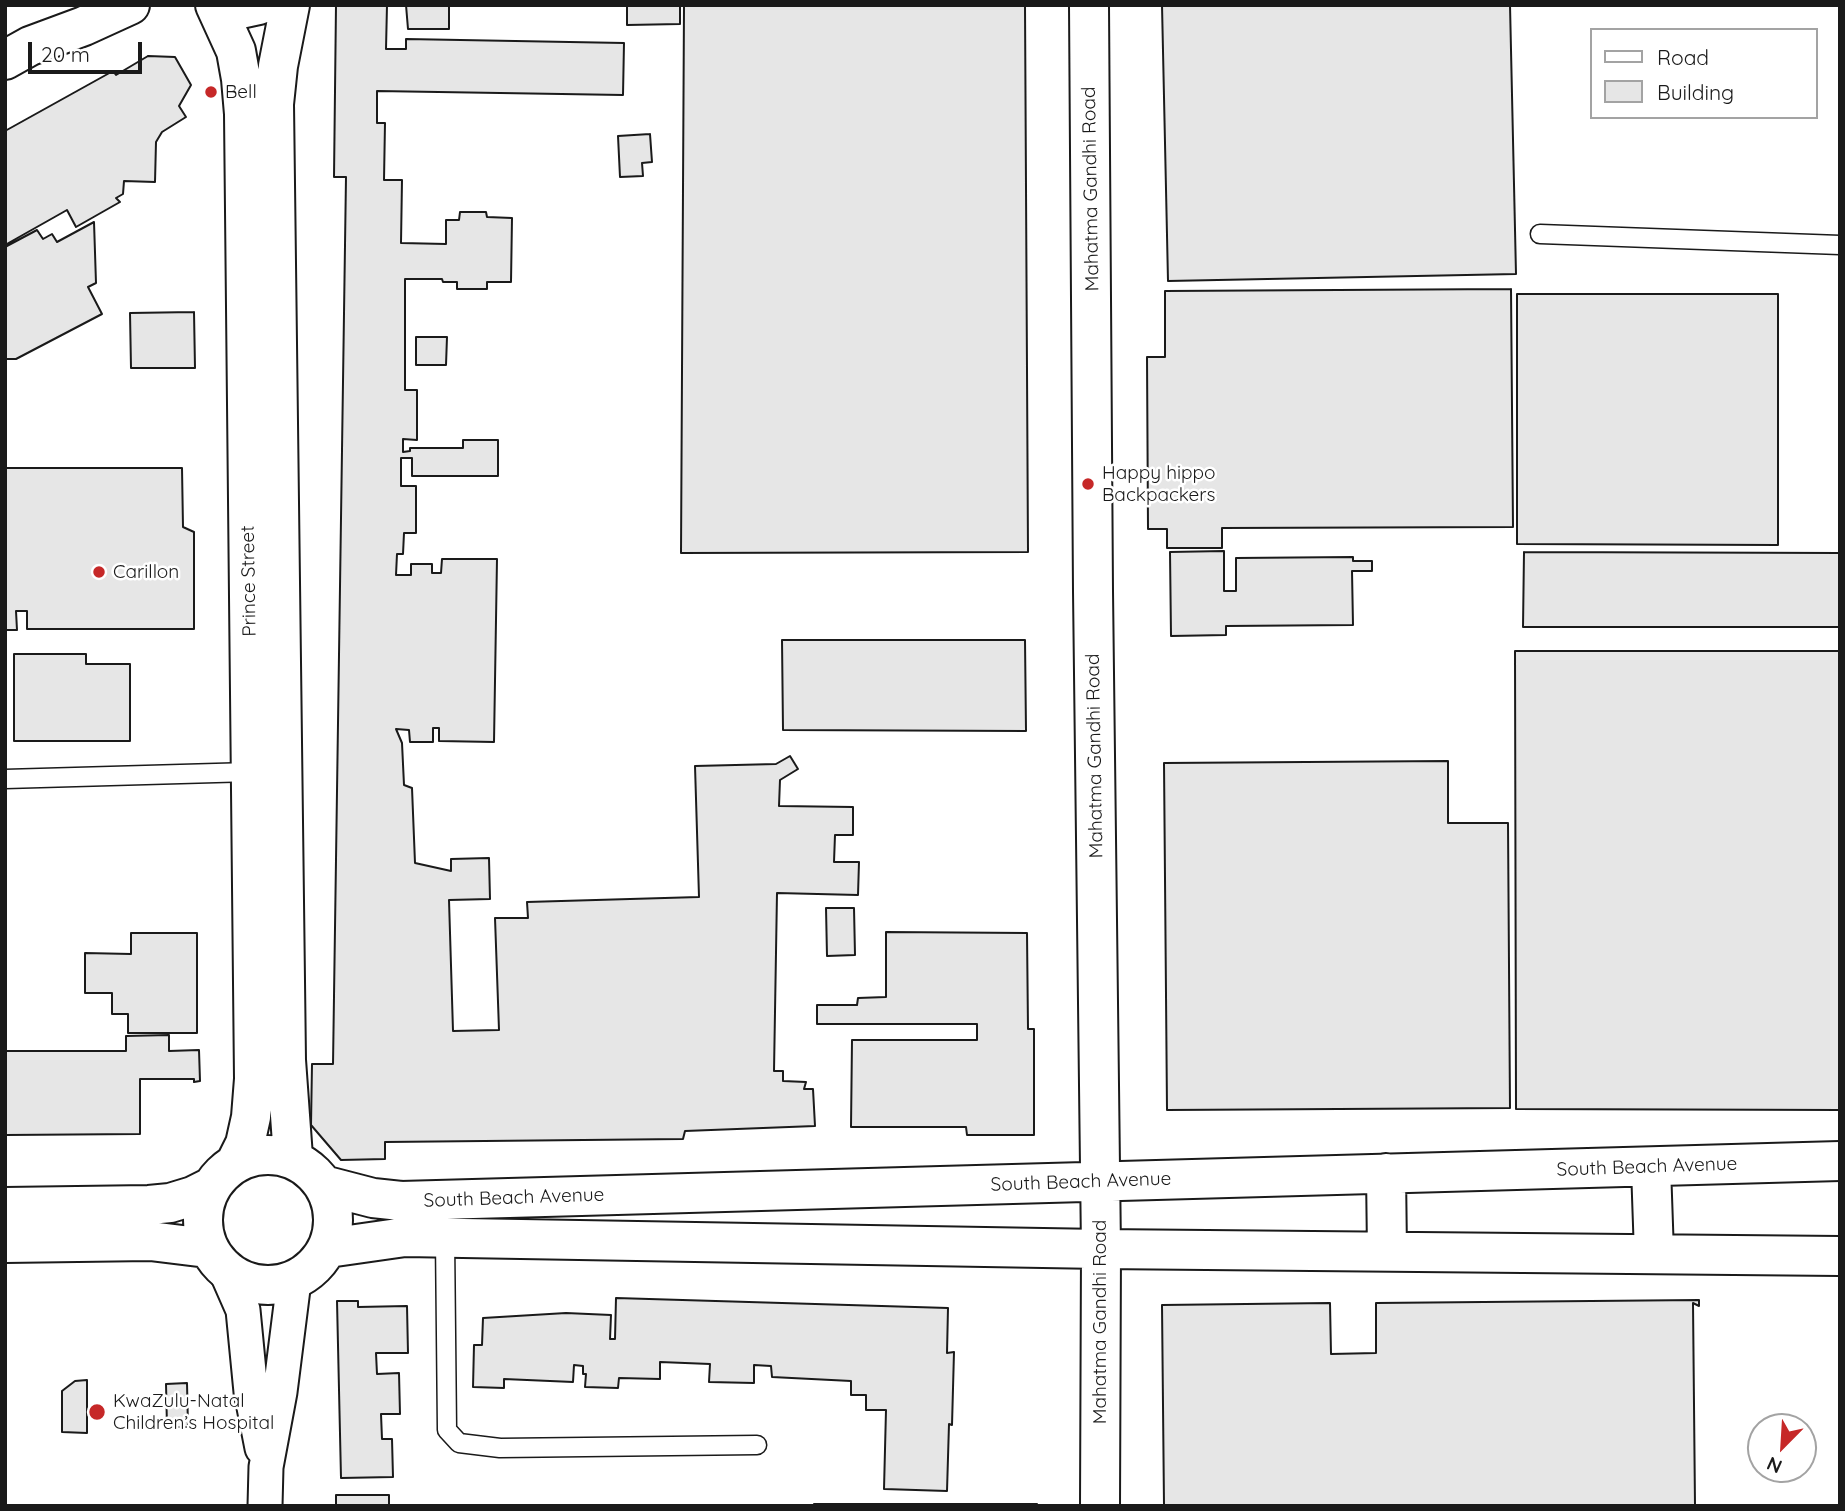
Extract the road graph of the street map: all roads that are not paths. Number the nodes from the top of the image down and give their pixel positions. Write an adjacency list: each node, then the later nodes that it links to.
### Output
1 (82, 5): 7 (street)
2 (130, 5): 7 (street)
3 (216, 5): 4 (street); 10 (street, Prince Street)
4 (258, 5)
5 (289, 5): 12 (street, Prince Street)
6 (1090, 5): 17 (street, Mahatma Gandhi Road)
7 (18, 53)
8 (1540, 234): 9 (lane)
9 (1840, 245)
10 (251, 772): 11 (lane); 13 (street, Prince Street)
11 (5, 779)
12 (293, 1157): 13 (street); 18 (street)
13 (237, 1160): 19 (street)
14 (1840, 1161): 15 (street, South Beach Avenue)
15 (1651, 1167): 16 (street, South Beach Avenue); 26 (street)
16 (1386, 1173): 17 (street, South Beach Avenue); 25 (street)
17 (1099, 1182): 18 (street, South Beach Avenue); 24 (street, Mahatma Gandhi Road)
18 (323, 1185): 23 (street)
19 (209, 1188): 20 (street); 28 (street)
20 (5, 1207)
21 (445, 1238): 23 (street, South Beach Avenue); 24 (street, South Beach Avenue); 30 (lane)
22 (5, 1242): 28 (street)
23 (328, 1248): 29 (street)
24 (1101, 1249): 25 (street, South Beach Avenue); 33 (street, Mahatma Gandhi Road)
25 (1387, 1251): 26 (street, South Beach Avenue)
26 (1654, 1254): 27 (street, South Beach Avenue)
27 (1840, 1256)
28 (216, 1258): 29 (street); 31 (street)
29 (294, 1281): 31 (street)
30 (757, 1446)
31 (265, 1467): 32 (street)
32 (265, 1506)
33 (1100, 1506)

